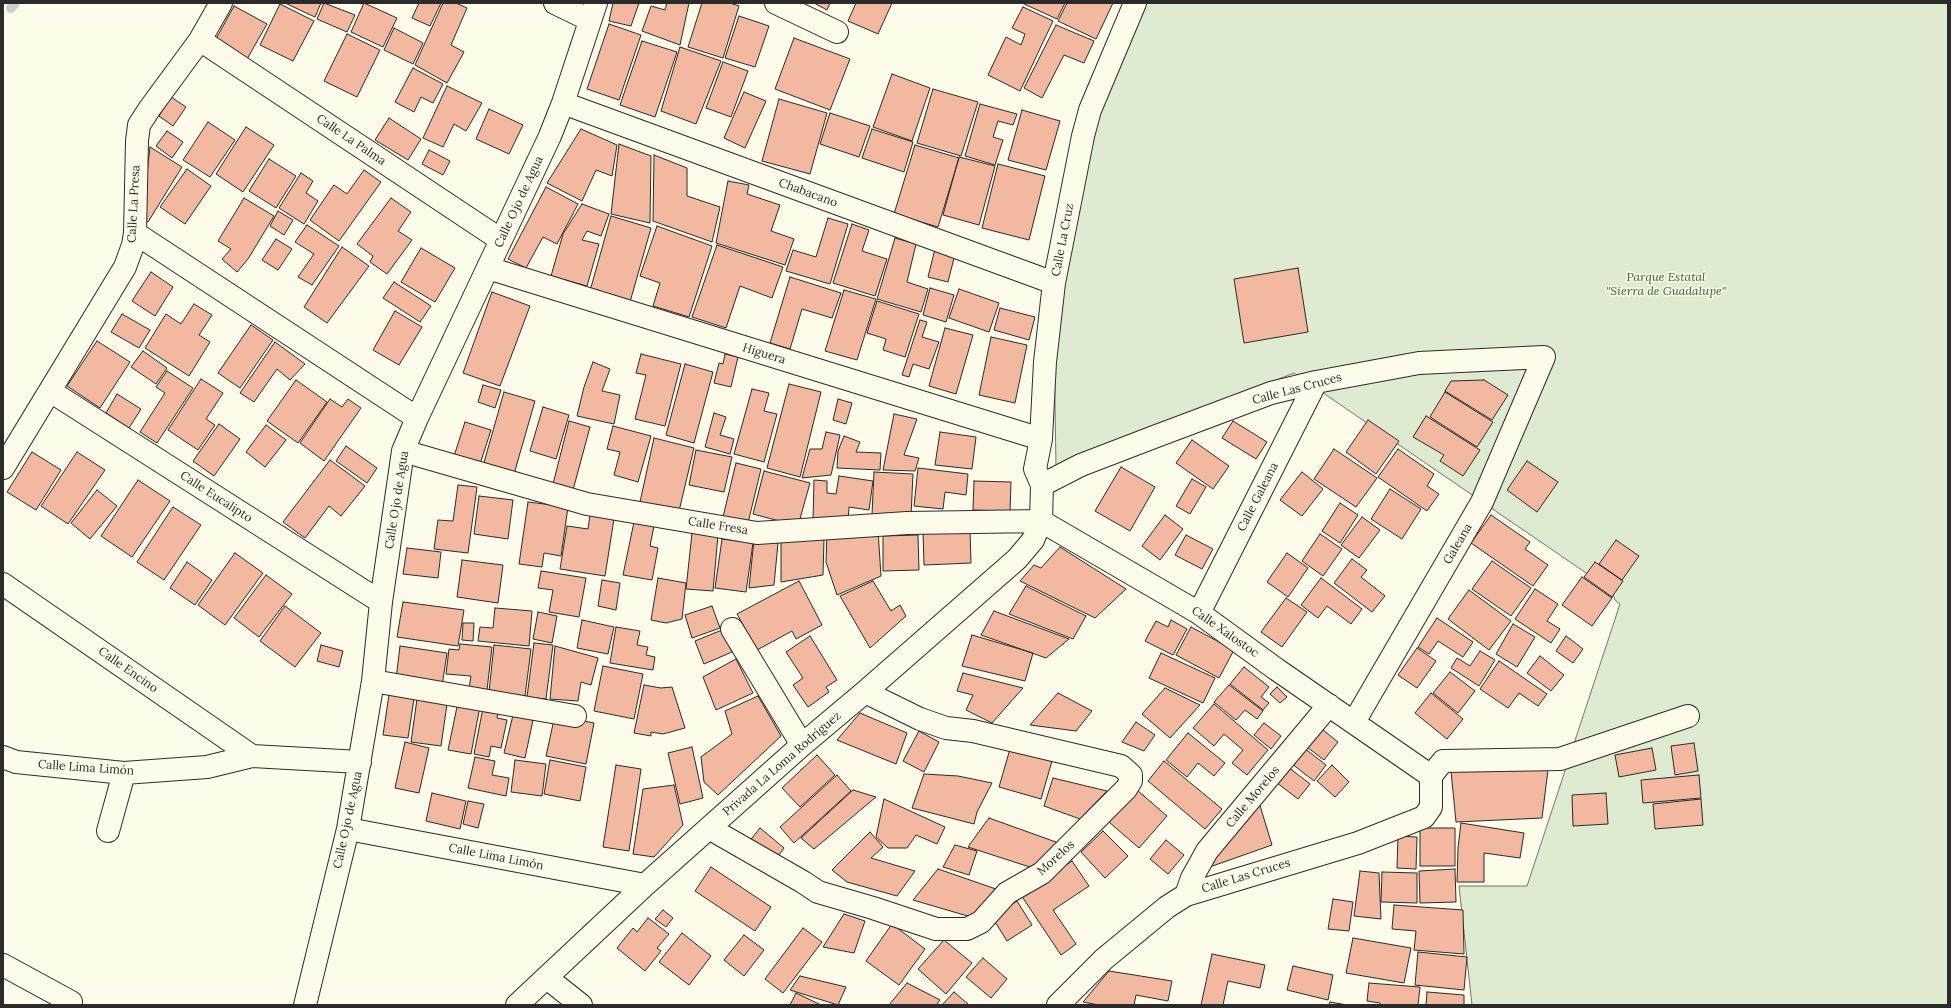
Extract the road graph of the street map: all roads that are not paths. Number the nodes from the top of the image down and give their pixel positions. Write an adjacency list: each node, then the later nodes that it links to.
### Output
1 (221, 3): 7 (street, Calle La Presa)
2 (555, 3): 5 (street)
3 (776, 3): 6 (street)
4 (1135, 3): 12 (street, Calle La Cruz)
5 (593, 12): 8 (street, Calle Ojo de Agua)
6 (837, 32)
7 (200, 40): 9 (street, Calle La Presa); 10 (street, Calle La Palma)
8 (563, 103): 10 (street, Calle Ojo de Agua); 12 (street, Chabacano)
9 (135, 234): 15 (street, Calle La Presa); 16 (street)
10 (501, 240): 11 (street, Calle Ojo de Agua)
11 (488, 268): 16 (street, Calle Ojo de Agua); 17 (street, Higuera)
12 (1054, 283): 17 (street, Calle La Cruz)
13 (1544, 357): 14 (street, Calle Las Cruces); 31 (street, Galeana)
14 (1316, 382): 20 (street, Calle Las Cruces); 24 (street, Calle Galeana)
15 (50, 391): 19 (street, Calle La Presa); 23 (street, Calle Eucalipto)
16 (417, 418): 18 (street, Calle Ojo de Agua)
17 (1041, 439): 20 (street, Calle La Cruz)
18 (403, 451): 21 (street, Calle Fresa); 23 (street, Calle Ojo de Agua)
19 (3, 468)
20 (1042, 485): 21 (street)
21 (1042, 521): 24 (street, Calle Xalostoc); 27 (street, Privada La Loma Rodríguez)
22 (3, 584): 33 (street, Calle Encino)
23 (382, 602): 26 (street, Calle Ojo de Agua)
24 (1199, 613): 28 (street, Calle Xalostoc)
25 (732, 629): 32 (street)
26 (373, 681): 29 (street); 35 (street, Calle Ojo de Agua)
27 (865, 692): 32 (street, Privada La Loma Rodríguez); 38 (street, Morelos)
28 (1329, 705): 31 (street, Calle Xalostoc); 42 (street, Calle Morelos)
29 (575, 716)
30 (1688, 716): 37 (street)
31 (1354, 722): 37 (street, Calle Xalostoc)
32 (802, 745): 38 (street, Privada La Loma Rodríguez)
33 (252, 756): 35 (street, Calle Lima Limón); 36 (street, Calle Lima Limón)
34 (3, 758): 36 (street, Calle Lima Limón)
35 (360, 762): 39 (street, Calle Ojo de Agua)
36 (124, 773): 40 (street)
37 (1431, 776): 42 (street, Calle Las Cruces)
38 (709, 828): 41 (street, Privada La Loma Rodríguez)
39 (348, 829): 41 (street, Calle Lima Limón); 46 (street, Calle Ojo de Agua)
40 (108, 831)
41 (645, 885): 44 (street, Privada La Loma Rodríguez)
42 (1186, 895): 49 (street, Calle Las Cruces)
43 (3, 965): 45 (street)
44 (547, 978): 47 (street, Privada La Loma Rodríguez); 48 (street)
45 (71, 1002)
46 (305, 1005)
47 (517, 1005)
48 (581, 1005)
49 (1058, 1005)

